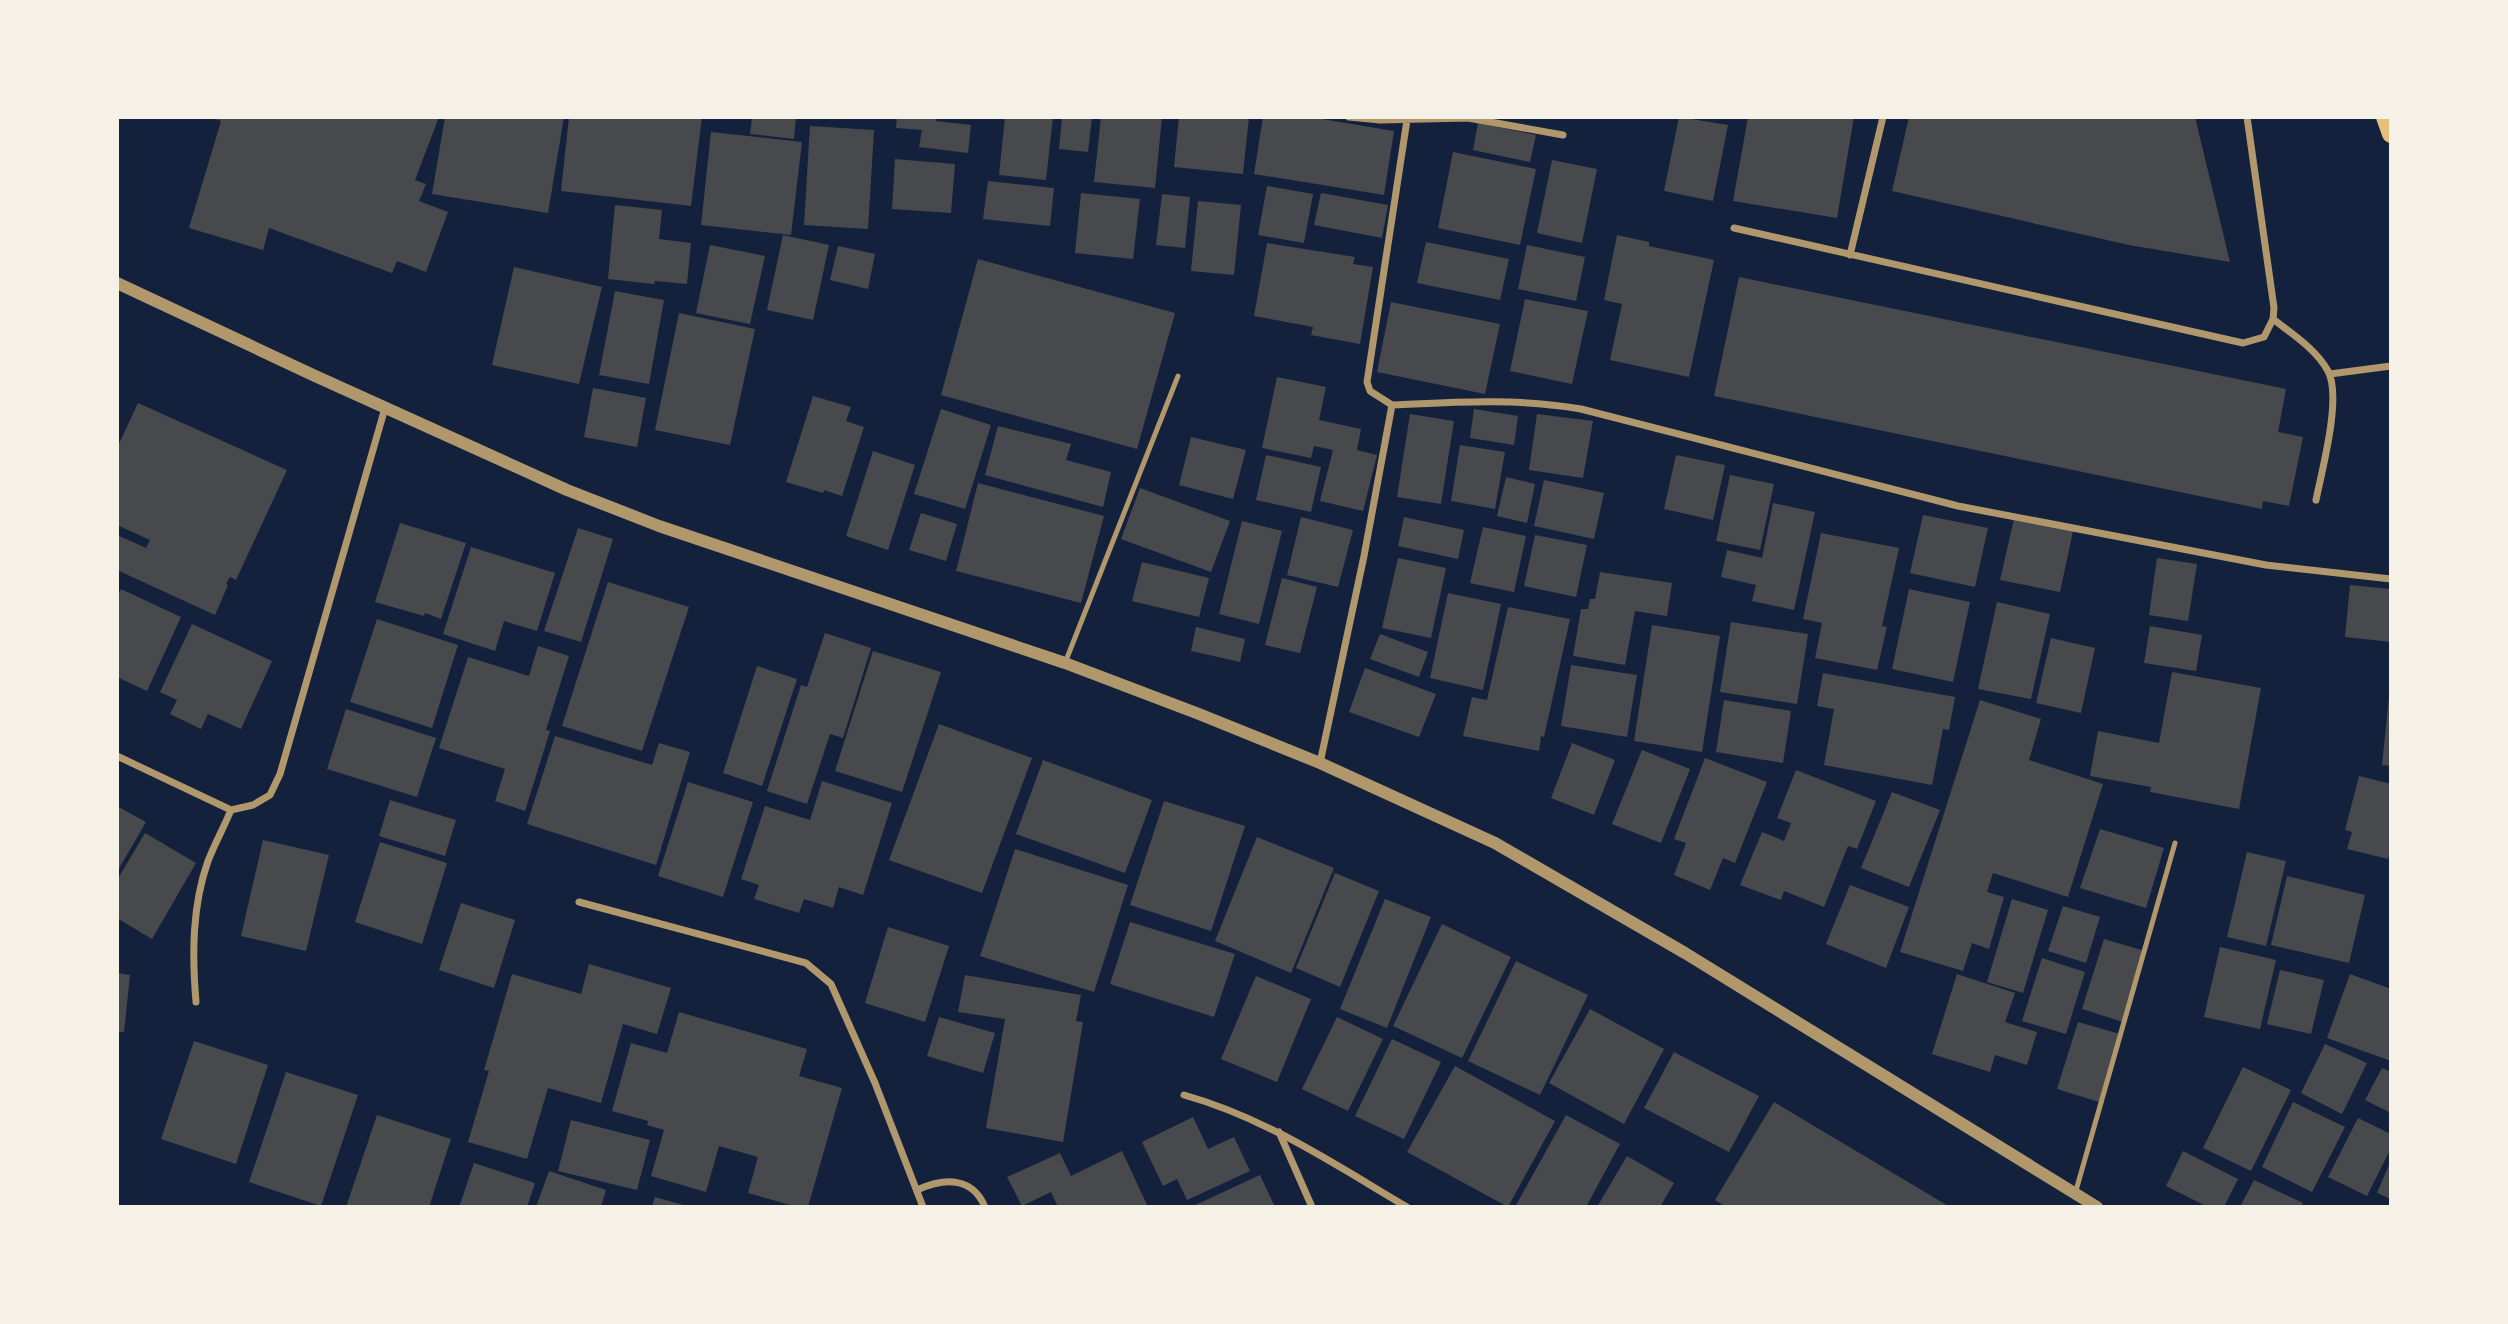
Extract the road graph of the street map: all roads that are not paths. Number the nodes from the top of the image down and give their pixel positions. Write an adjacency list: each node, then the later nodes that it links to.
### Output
1 (1349, 117): 5 (street)
2 (1883, 117): 10 (street)
3 (2247, 117): 12 (street)
4 (2385, 117): 7 (main road)
5 (1381, 119): 6 (street)
6 (1406, 120): 8 (street); 16 (street)
7 (2391, 134)
8 (1563, 135)
9 (1734, 228): 10 (street)
10 (1850, 255): 12 (street)
11 (117, 283): 17 (street)
12 (2273, 319): 14 (street)
13 (2391, 366): 14 (street)
14 (2330, 374): 18 (street)
15 (1178, 376): 20 (lane)
16 (1392, 405): 19 (street); 22 (street)
17 (385, 408): 20 (street); 23 (street)
18 (2316, 500)
19 (2391, 579)
20 (1065, 663): 22 (street)
21 (117, 756): 23 (street)
22 (1320, 763): 30 (street)
23 (231, 810): 26 (street)
24 (2175, 844): 30 (lane)
25 (579, 902): 29 (street)
26 (197, 1002)
27 (1184, 1095): 28 (street)
28 (1279, 1131): 33 (street); 34 (street)
29 (917, 1190): 31 (street); 32 (street)
30 (2076, 1194): 35 (street)
31 (923, 1207)
32 (985, 1207)
33 (1312, 1207)
34 (1408, 1207)
35 (2098, 1207)

